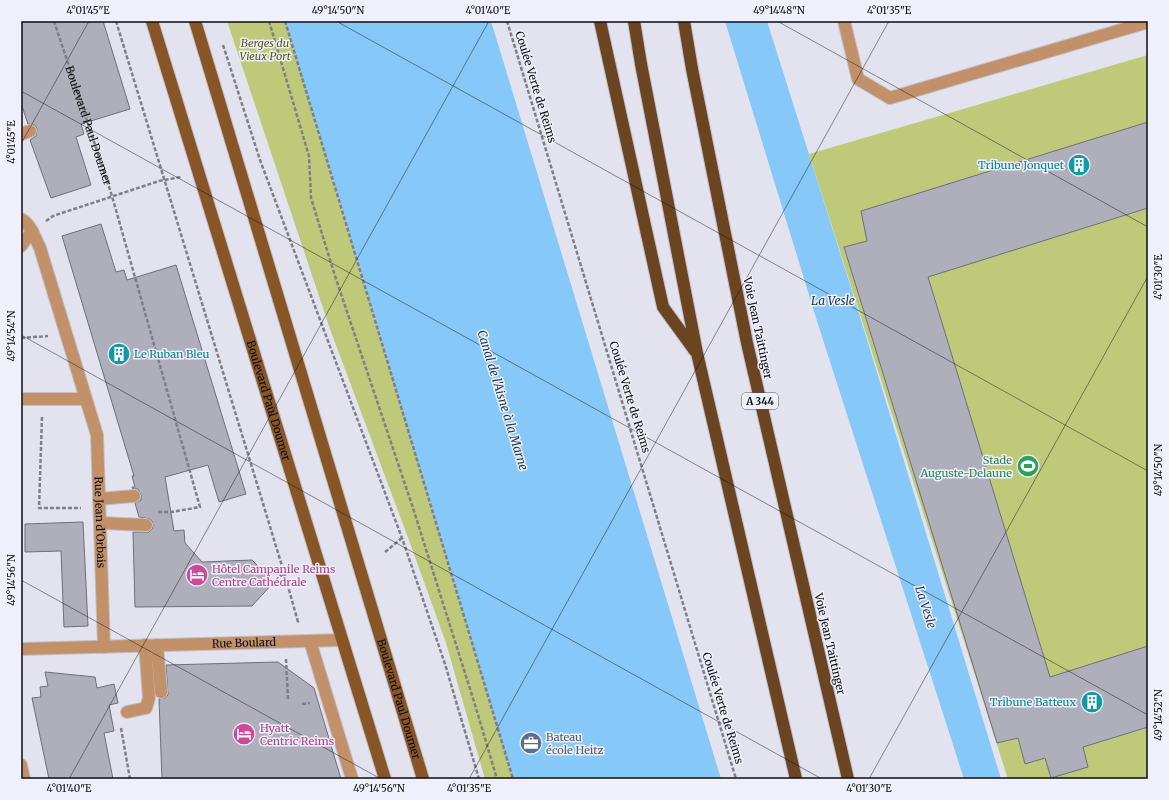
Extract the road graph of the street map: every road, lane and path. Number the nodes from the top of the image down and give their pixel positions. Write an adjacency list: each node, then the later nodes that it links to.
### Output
1 (54, 21): 16 (path, Boulevard Paul Doumer)
2 (116, 21): 15 (path)
3 (152, 21): 14 (main road, Boulevard Paul Doumer)
4 (195, 21): 53 (main road, Boulevard Paul Doumer)
5 (269, 21): 55 (path)
6 (285, 21): 56 (path)
7 (507, 21): 57 (path, Coulée Verte de Reims)
8 (600, 21): 23 (highway)
9 (634, 21): 23 (highway)
10 (684, 21): 59 (highway, Voie Jean Taittinger / A 344)
11 (844, 21): 12 (street)
12 (1148, 22)
13 (222, 43): 32 (path)
14 (200, 175): 15 (path); 37 (main road, Boulevard Paul Doumer)
15 (164, 180): 16 (path); 35 (path)
16 (112, 196): 17 (path); 29 (path, Boulevard Paul Doumer)
17 (53, 216)
18 (21, 219): 19 (street, Rue Jean d'Orbais)
19 (32, 231): 20 (street); 21 (street, Rue Jean d'Orbais)
20 (21, 246)
21 (66, 335): 22 (path); 25 (street, Rue Jean d'Orbais)
22 (21, 338)
23 (697, 353): 58 (highway)
24 (21, 399): 25 (street)
25 (86, 399): 28 (street, Rue Jean d'Orbais)
26 (42, 411): 28 (path)
27 (134, 496): 28 (street)
28 (100, 504): 30 (street, Rue Jean d'Orbais)
29 (171, 512)
30 (100, 523): 31 (street); 41 (street, Rue Jean d'Orbais)
31 (146, 525)
32 (402, 538): 33 (path); 54 (path)
33 (385, 552)
34 (274, 572): 35 (path)
35 (286, 578): 36 (path)
36 (298, 622)
37 (342, 640): 38 (street, Rue Boulard); 52 (main road, Boulevard Paul Doumer)
38 (310, 641): 39 (street, Rue Boulard); 51 (street)
39 (157, 645): 40 (street, Rue Boulard); 44 (street)
40 (144, 646): 41 (street, Rue Boulard); 48 (street)
41 (104, 647): 42 (street, Rue Boulard)
42 (21, 649)
43 (286, 659): 45 (path)
44 (161, 692)
45 (288, 699)
46 (310, 703): 47 (path)
47 (302, 704)
48 (127, 712)
49 (21, 765): 50 (street)
50 (24, 779)
51 (352, 779)
52 (385, 779)
53 (423, 779)
54 (479, 779)
55 (497, 779)
56 (513, 779)
57 (736, 779)
58 (796, 779)
59 (848, 779)

